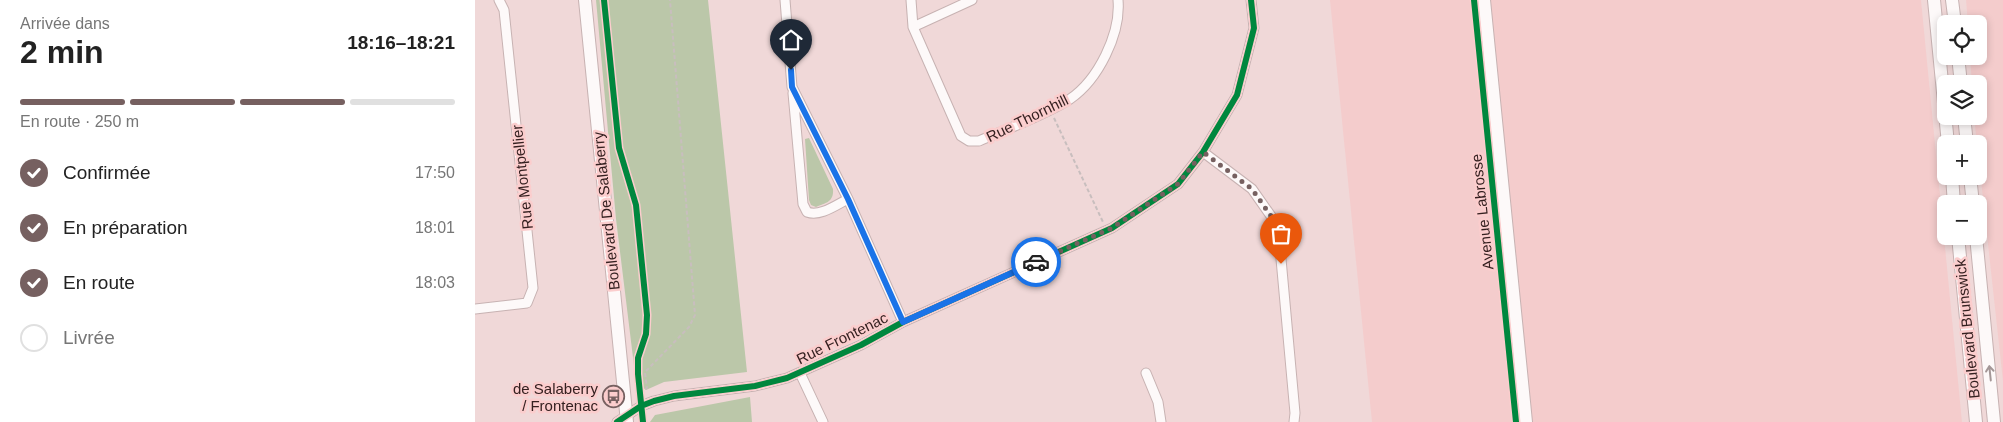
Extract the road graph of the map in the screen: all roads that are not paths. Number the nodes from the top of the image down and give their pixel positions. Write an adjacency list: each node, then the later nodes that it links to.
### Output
1 (499, 0): 19 (street, Rue Montpellier)
2 (585, 0): 23 (street, Boulevard De Salaberry)
3 (785, 0): 13 (street)
4 (911, 0): 12 (street, Rue Thornhill)
5 (972, 0): 12 (street)
6 (1118, 0): 12 (street, Rue Thornhill)
7 (1251, 0): 15 (street, Rue Frontenac)
8 (1484, 0): 27 (street, Avenue Labrosse)
9 (1934, 0): 14 (street)
10 (1953, 0): 11 (street)
11 (1954, 15)
12 (913, 27)
13 (792, 87): 16 (street); 16 (street)
14 (1947, 135)
15 (1203, 152): 20 (street, Rue Frontenac); 26 (street)
16 (848, 199): 20 (street)
17 (1958, 245): 28 (street, Boulevard Brunswick)
18 (1977, 245): 29 (street, Boulevard Brunswick, one-way to 18)
19 (475, 309)
20 (903, 322): 21 (street, Rue Frontenac)
21 (800, 373): 23 (street, Rue Frontenac); 24 (street)
22 (1146, 374): 25 (street)
23 (623, 420)
24 (823, 422)
25 (1161, 422)
26 (1294, 422)
27 (1526, 422)
28 (1976, 422)
29 (1995, 422)

